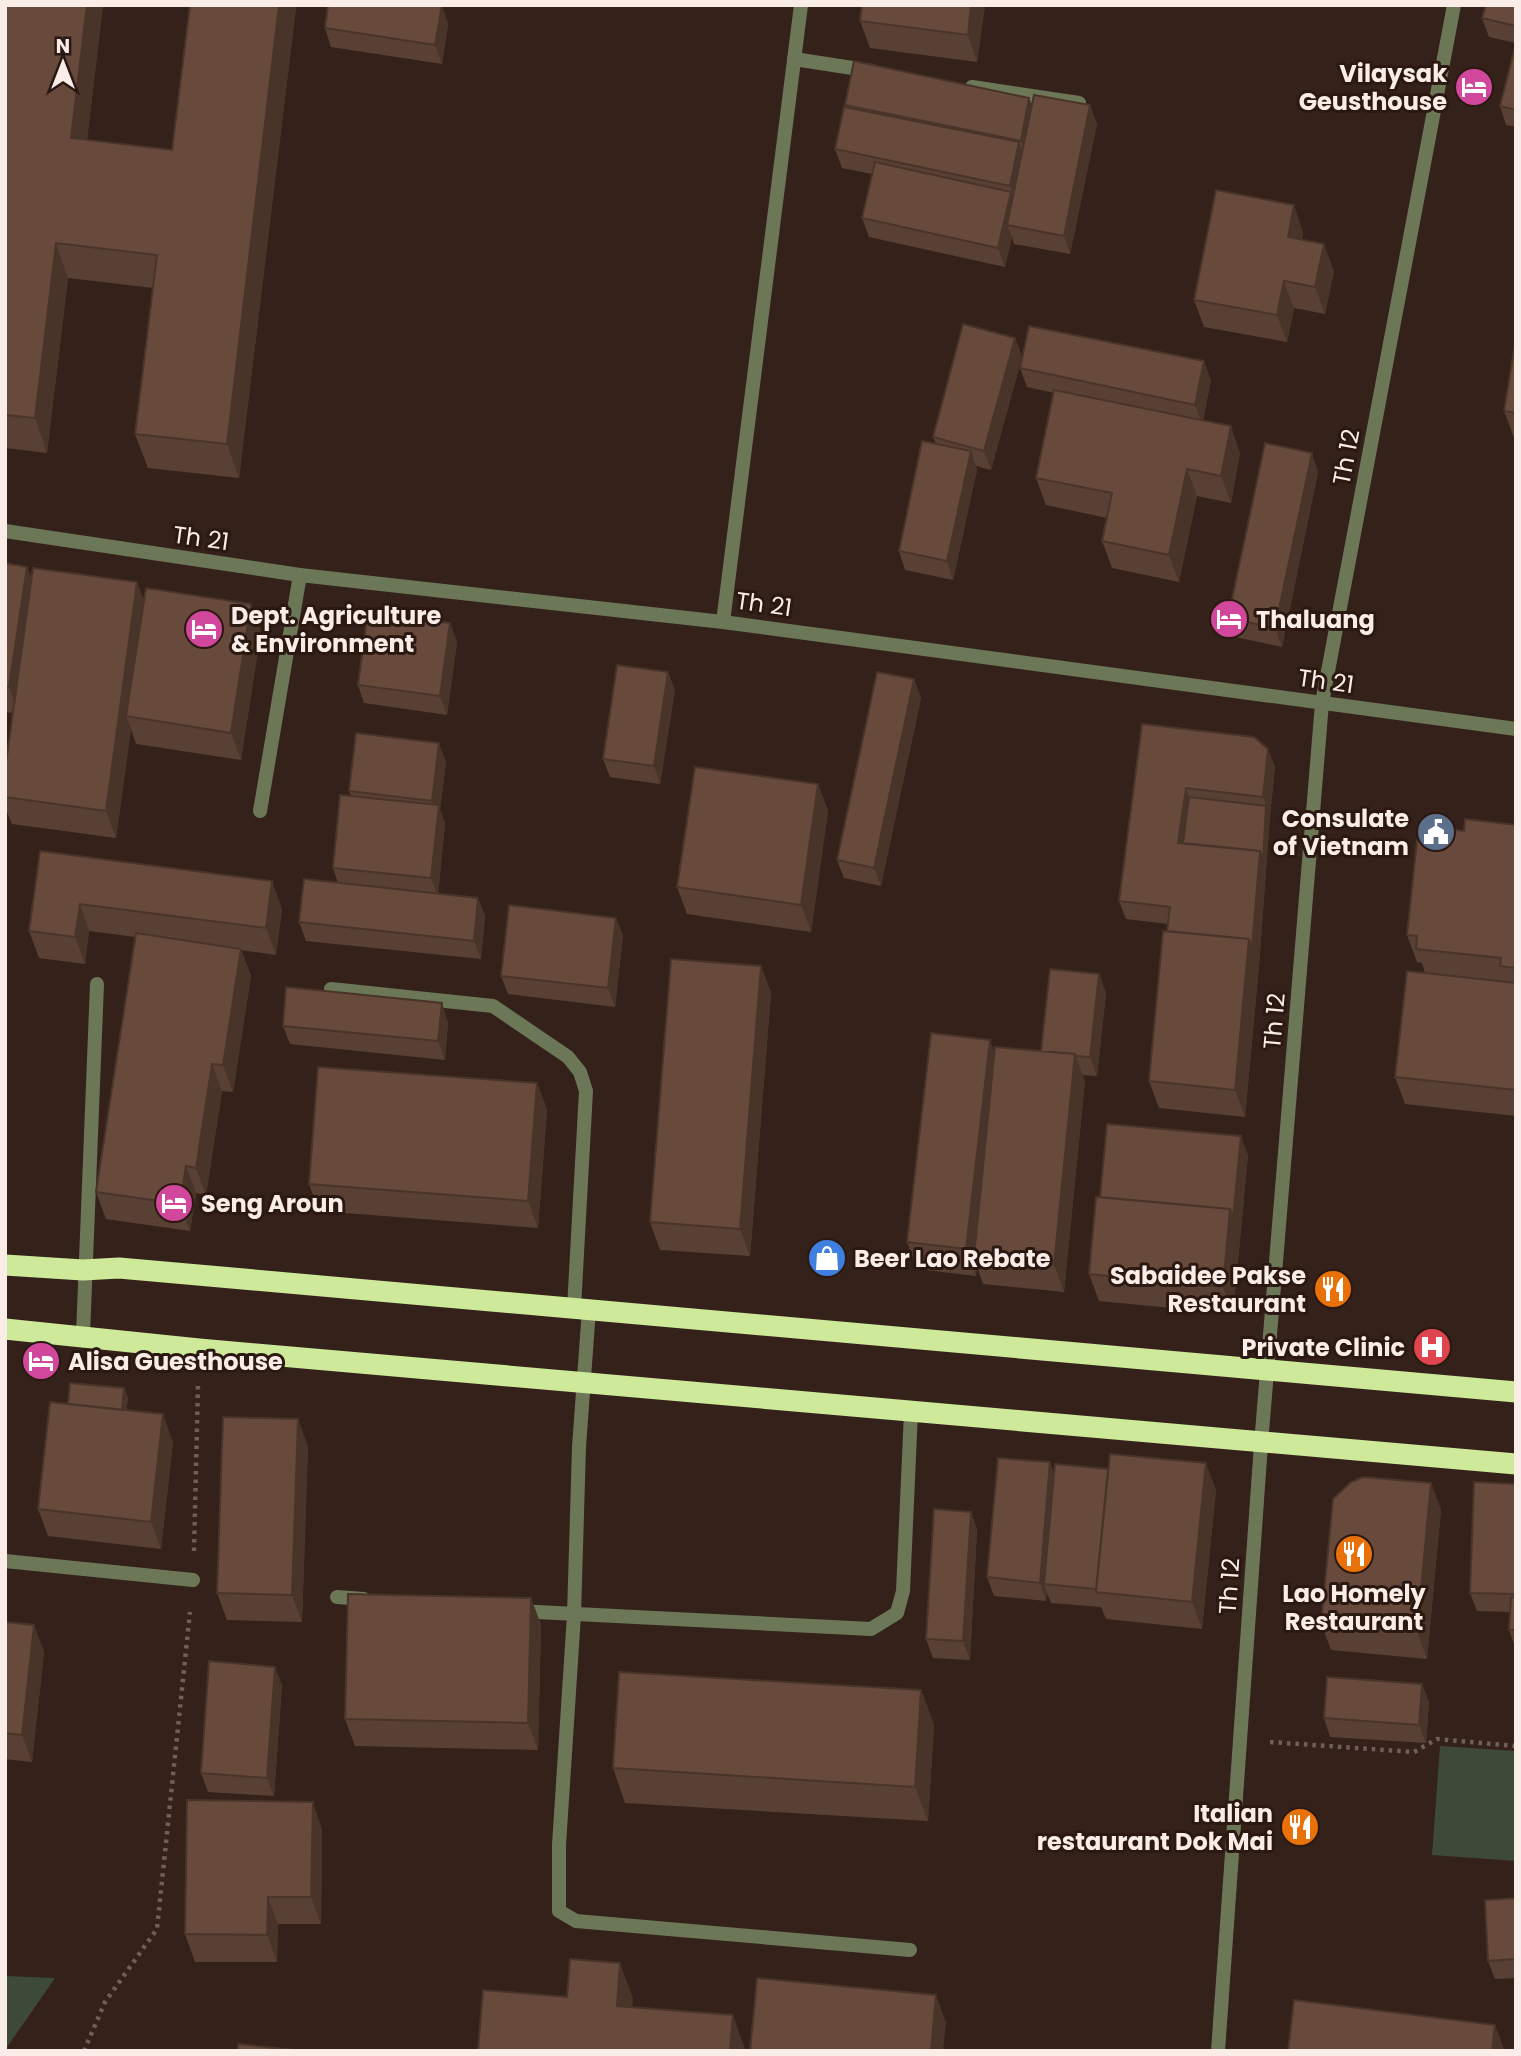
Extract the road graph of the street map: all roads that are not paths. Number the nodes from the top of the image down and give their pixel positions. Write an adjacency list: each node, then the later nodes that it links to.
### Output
1 (801, 5): 3 (street)
2 (1454, 5): 10 (street, Th 12)
3 (794, 59): 4 (street); 9 (street)
4 (889, 74)
5 (957, 84): 6 (street)
6 (1079, 103)
7 (5, 531): 8 (street, Th 21)
8 (300, 575): 9 (street, Th 21); 12 (street)
9 (723, 622): 10 (street, Th 21)
10 (1322, 703): 11 (street, Th 21); 20 (street, Th 12)
11 (1516, 729)
12 (260, 811)
13 (97, 984): 16 (street)
14 (331, 989): 17 (street)
15 (5, 1265): 16 (highway)
16 (83, 1270): 17 (highway); 19 (street)
17 (581, 1309): 20 (highway); 21 (street)
18 (5, 1329): 19 (highway)
19 (83, 1335): 21 (highway)
20 (1268, 1369): 22 (highway); 24 (street, Th 12)
21 (583, 1381): 23 (highway); 31 (street)
22 (1516, 1392)
23 (911, 1412): 24 (highway); 31 (street)
24 (1261, 1444): 25 (highway); 33 (street, Th 12)
25 (1516, 1464)
26 (5, 1561): 27 (street)
27 (193, 1580)
28 (337, 1597): 29 (street)
29 (379, 1600)
30 (504, 1610): 31 (street)
31 (573, 1615): 32 (street)
32 (910, 1950)
33 (1218, 2051)

